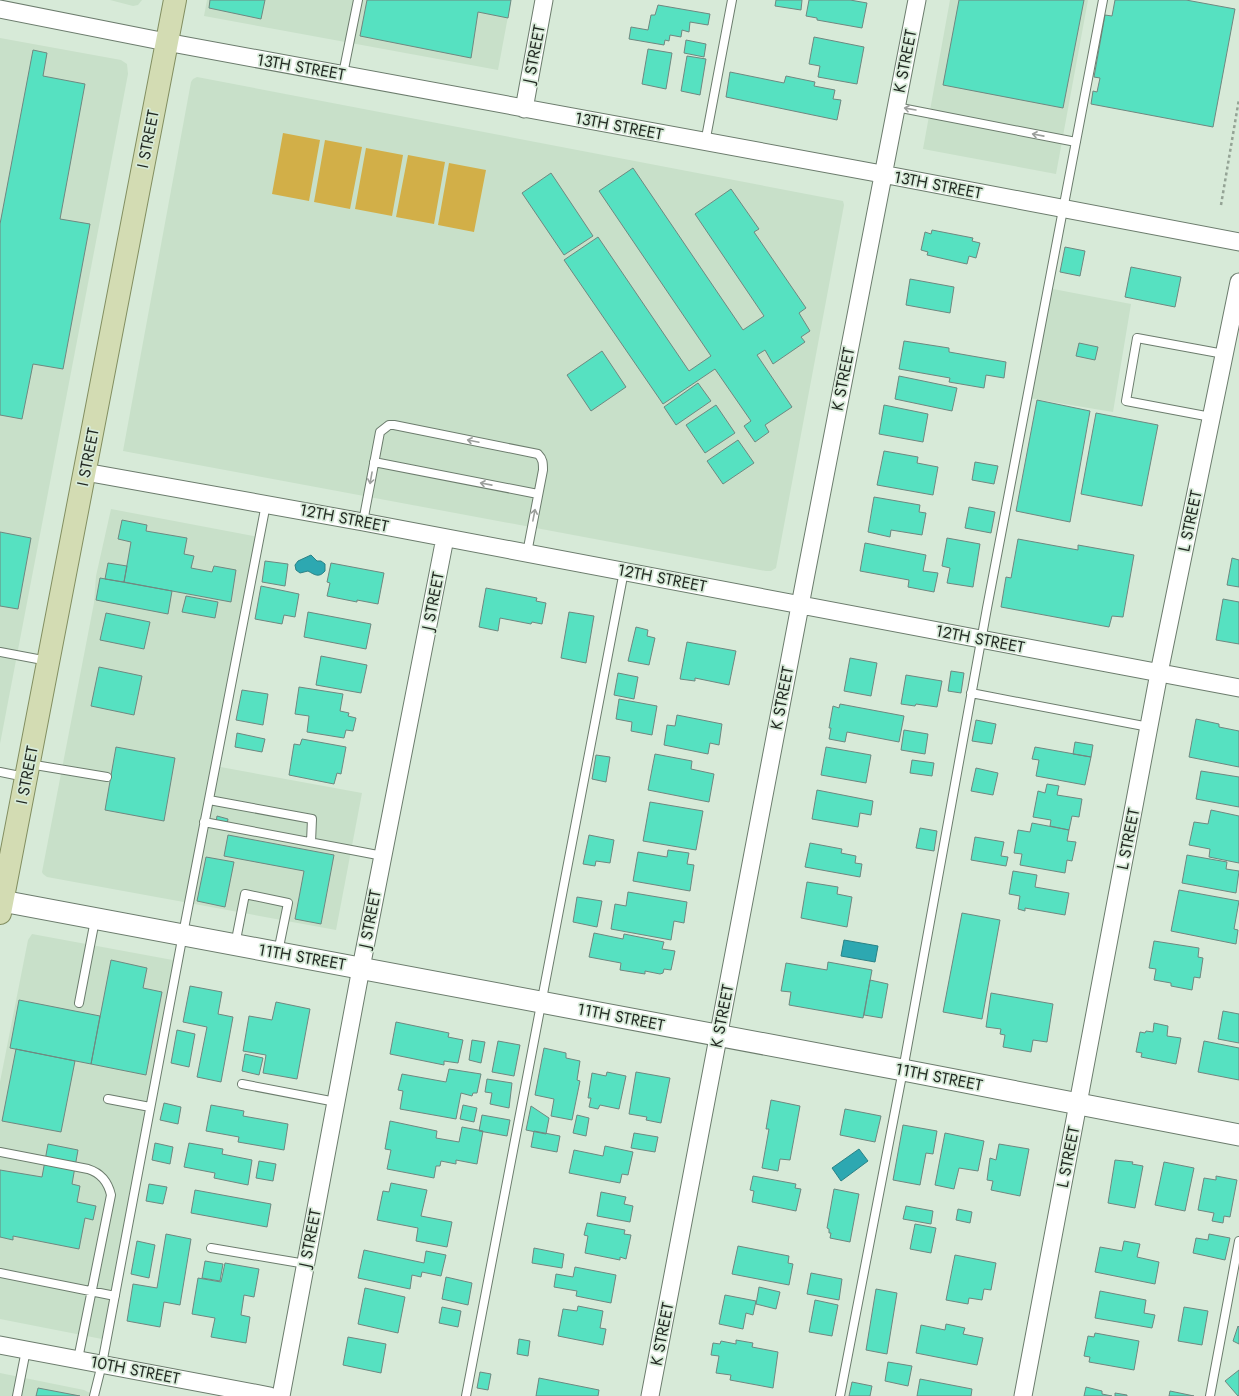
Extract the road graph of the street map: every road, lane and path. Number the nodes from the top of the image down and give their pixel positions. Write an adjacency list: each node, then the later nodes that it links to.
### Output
1 (175, 0): 8 (main road, I STREET)
2 (358, 0): 9 (lane)
3 (544, 0): 12 (street, J STREET)
4 (732, 0): 13 (lane)
5 (917, 0): 11 (street, K STREET)
6 (1103, 0): 14 (lane)
7 (0, 9): 8 (street, 13TH STREET)
8 (166, 42): 9 (street, 13TH STREET); 23 (main road, I STREET)
9 (343, 74): 12 (street, 13TH STREET)
10 (1239, 99): 16 (path)
11 (896, 107): 14 (lane, one-way to 11); 15 (street, K STREET)
12 (524, 109): 13 (street, 13TH STREET)
13 (705, 142): 15 (street, 13TH STREET)
14 (1076, 142): 17 (lane)
15 (882, 174): 17 (street, 13TH STREET); 30 (street, K STREET)
16 (1221, 205)
17 (1063, 209): 18 (street, 13TH STREET); 31 (lane)
18 (1239, 242)
19 (1239, 282): 20 (street, L STREET)
20 (1224, 354): 21 (street, L STREET); 21 (lane)
21 (1211, 417): 34 (street, L STREET)
22 (374, 462): 24 (lane, one-way to 22); 24 (lane, one-way to 22); 26 (lane, one-way to 26)
23 (85, 472): 25 (street, 12TH STREET); 33 (main road, I STREET)
24 (538, 494): 28 (lane, one-way to 24)
25 (266, 504): 26 (street, 12TH STREET); 41 (lane)
26 (363, 522): 27 (street, 12TH STREET)
27 (445, 538): 28 (street, 12TH STREET); 44 (street, J STREET)
28 (527, 553): 29 (street, 12TH STREET)
29 (624, 571): 30 (street, 12TH STREET); 51 (lane)
30 (800, 604): 31 (street, 12TH STREET); 53 (street, K STREET)
31 (981, 639): 34 (street, 12TH STREET); 36 (lane)
32 (0, 652): 33 (lane)
33 (48, 661): 38 (main road, I STREET)
34 (1159, 673): 35 (street, 12TH STREET); 37 (street, L STREET)
35 (1239, 688)
36 (971, 693): 37 (lane); 54 (lane)
37 (1149, 727): 58 (street, L STREET)
38 (28, 771): 39 (lane); 40 (lane); 45 (main road, I STREET)
39 (0, 772)
40 (107, 777)
41 (209, 800): 42 (lane); 43 (lane)
42 (204, 822): 43 (lane); 47 (lane)
43 (311, 842): 44 (lane)
44 (383, 856): 50 (street, J STREET)
45 (1, 907): 46 (street, 11TH STREET)
46 (96, 918): 47 (street, 11TH STREET); 52 (lane)
47 (183, 934): 48 (street, 11TH STREET); 59 (lane)
48 (235, 945): 49 (street, 11TH STREET); 49 (lane)
49 (278, 953): 50 (street, 11TH STREET)
50 (361, 968): 51 (street, 11TH STREET); 57 (street, J STREET)
51 (541, 1002): 53 (street, 11TH STREET); 76 (lane)
52 (79, 1003)
53 (719, 1036): 54 (street, 11TH STREET); 77 (street, K STREET)
54 (903, 1070): 58 (street, 11TH STREET); 78 (lane)
55 (242, 1084): 57 (lane)
56 (108, 1099): 59 (lane)
57 (336, 1102): 64 (street, J STREET)
58 (1078, 1104): 60 (street, 11TH STREET); 79 (street, L STREET)
59 (150, 1108): 67 (lane)
60 (1239, 1135)
61 (0, 1152): 66 (lane)
62 (1239, 1241): 80 (lane)
63 (211, 1248): 64 (lane)
64 (306, 1264): 75 (street, J STREET)
65 (0, 1273): 66 (lane)
66 (92, 1291): 67 (lane); 70 (lane)
67 (115, 1296): 71 (lane)
68 (0, 1345): 69 (street, 10TH STREET)
69 (26, 1350): 70 (street, 10TH STREET); 72 (lane)
70 (78, 1359): 71 (street, 10TH STREET)
71 (102, 1364): 73 (lane); 74 (street, 10TH STREET)
72 (18, 1396)
73 (94, 1396)
74 (270, 1396)
75 (281, 1396)
76 (466, 1396)
77 (650, 1396)
78 (840, 1396)
79 (1023, 1396)
80 (1210, 1396)

